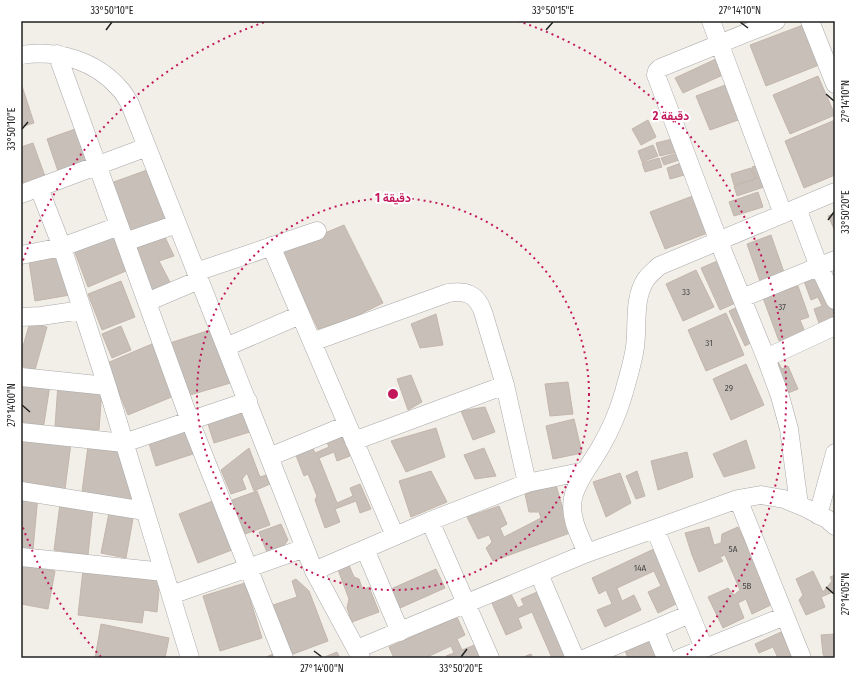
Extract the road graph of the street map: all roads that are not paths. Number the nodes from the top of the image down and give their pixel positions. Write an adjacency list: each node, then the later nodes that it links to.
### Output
1 (711, 21): 4 (street)
2 (776, 21): 4 (street)
3 (810, 21): 7 (street)
4 (719, 45): 13 (street); 17 (street)
5 (21, 54): 6 (street)
6 (57, 54): 8 (street); 9 (street)
7 (835, 84)
8 (147, 147): 9 (street); 14 (street)
9 (97, 166): 10 (street); 16 (street)
10 (39, 188): 12 (street); 19 (street)
11 (835, 192): 13 (street)
12 (21, 194)
13 (790, 211): 17 (street); 21 (street)
14 (177, 224): 16 (street); 22 (street)
15 (317, 231): 18 (street)
16 (122, 234): 19 (street); 25 (street)
17 (719, 242): 23 (street); 43 (street)
18 (271, 246): 22 (street); 27 (street)
19 (62, 247): 20 (street); 26 (street)
20 (21, 255)
21 (827, 264): 23 (street); 24 (street)
22 (198, 276): 25 (street); 31 (street)
23 (742, 298): 32 (street)
24 (835, 300)
25 (147, 302): 37 (street)
26 (82, 310): 28 (street); 35 (street)
27 (300, 314): 30 (street); 31 (street)
28 (21, 317)
29 (835, 326): 32 (street)
30 (312, 342): 34 (street); 39 (street)
31 (226, 347): 36 (street)
32 (766, 358): 47 (street)
33 (21, 377): 35 (street)
34 (505, 385): 39 (street); 44 (street)
35 (107, 386): 40 (street)
36 (248, 401): 37 (street); 42 (street)
37 (190, 421): 40 (street); 58 (street)
38 (21, 432): 40 (street)
39 (351, 433): 42 (street); 53 (street)
40 (124, 443): 48 (street)
41 (835, 453): 49 (street)
42 (269, 457): 54 (street)
43 (585, 471): 44 (street); 56 (street)
44 (527, 483): 50 (street)
45 (21, 491): 48 (street)
46 (738, 500): 47 (street); 52 (street); 65 (street)
47 (799, 505): 49 (street)
48 (145, 510): 60 (street)
49 (818, 515): 51 (street)
50 (430, 521): 53 (street); 63 (street)
51 (835, 526)
52 (655, 529): 56 (street); 64 (street)
53 (395, 536): 55 (street)
54 (305, 548): 58 (street); 59 (street)
55 (365, 549): 59 (street); 67 (street)
56 (587, 554): 61 (street)
57 (21, 557): 60 (street)
58 (248, 567): 62 (street); 71 (street)
59 (314, 571): 69 (street)
60 (164, 572): 62 (street)
61 (539, 574): 63 (street); 73 (street)
62 (171, 595): 70 (street)
63 (466, 605): 67 (street); 72 (street)
64 (690, 614): 66 (street); 68 (street)
65 (785, 616): 68 (street); 77 (street)
66 (654, 629): 74 (street); 75 (street)
67 (400, 632): 69 (street)
68 (704, 648): 76 (street)
69 (359, 654)
70 (190, 658)
71 (284, 658)
72 (490, 658)
73 (575, 658)
74 (586, 658)
75 (666, 658)
76 (680, 658)
77 (802, 658)

